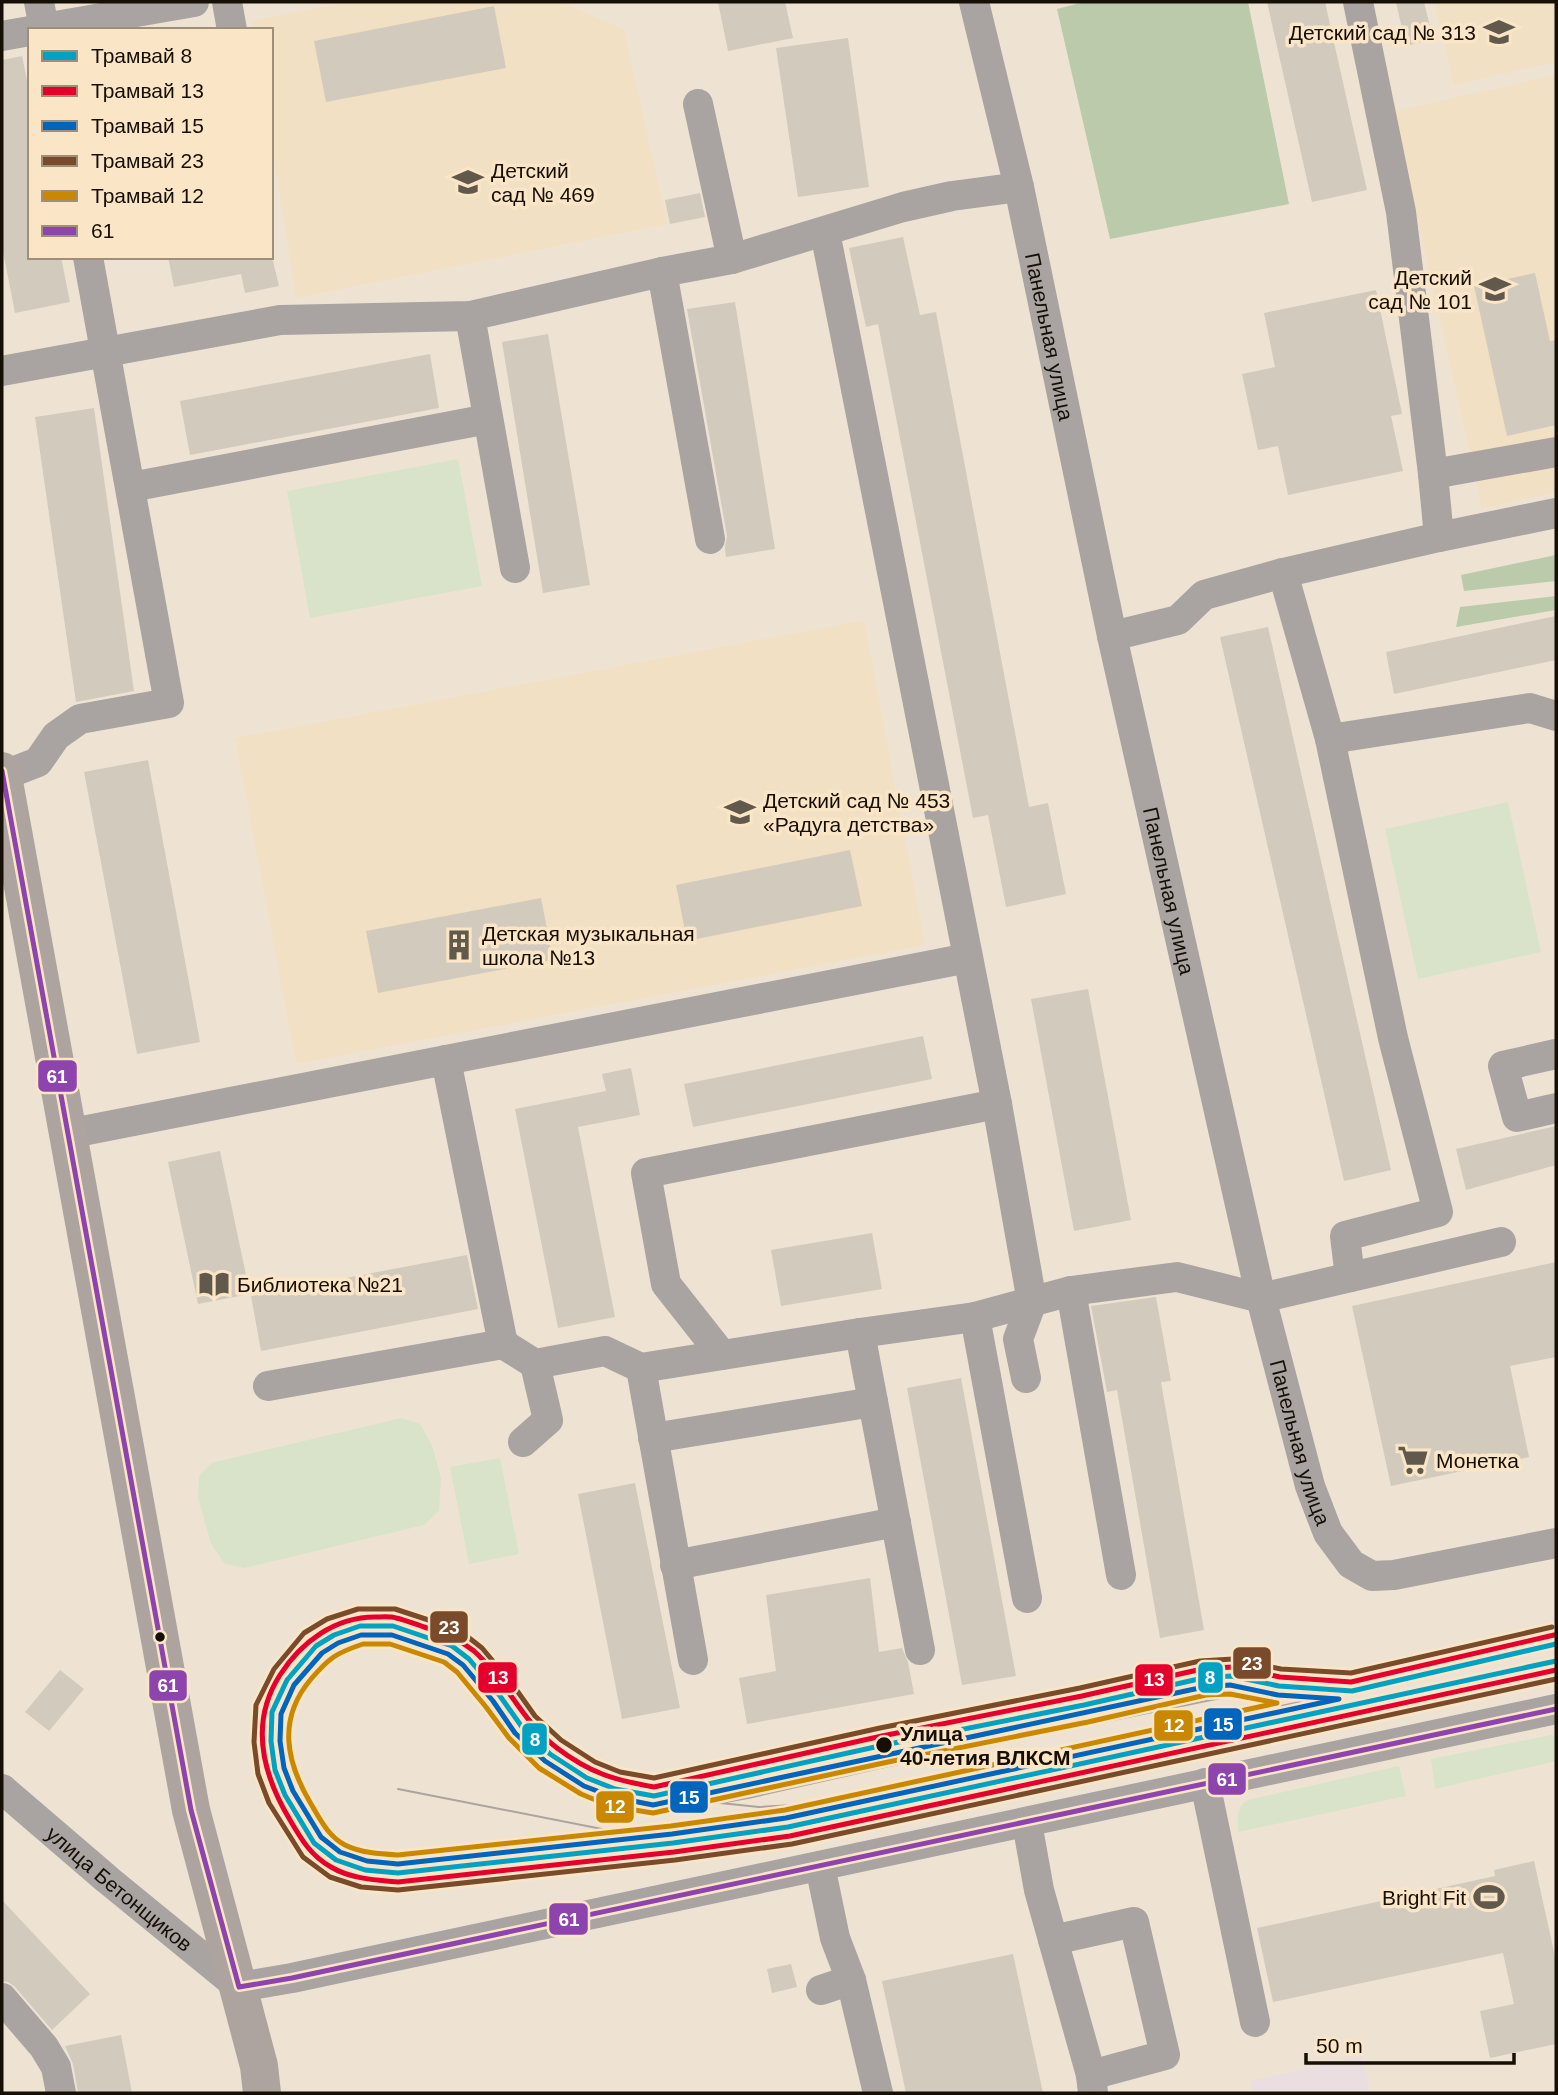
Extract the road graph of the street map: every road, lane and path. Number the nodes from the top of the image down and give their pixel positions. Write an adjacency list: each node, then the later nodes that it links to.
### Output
1 (194, 2): 5 (street)
2 (227, 2): 6 (street)
3 (973, 2): 9 (street, Панельная улица)
4 (1358, 2): 19 (street)
5 (39, 24): 7 (street)
6 (232, 28)
7 (2, 36)
8 (698, 104): 12 (street)
9 (1019, 187): 10 (street); 26 (street, Панельная улица)
10 (825, 232): 12 (street); 30 (street)
11 (88, 259): 15 (street)
12 (732, 259): 13 (street)
13 (662, 272): 14 (street); 23 (street)
14 (470, 316): 15 (street); 17 (street)
15 (106, 352): 16 (street); 20 (street)
16 (2, 371)
17 (488, 419): 20 (street); 24 (street)
18 (1556, 452): 19 (street)
19 (1433, 474): 22 (street)
20 (131, 487): 29 (street)
21 (1556, 513): 22 (street)
22 (1439, 537): 25 (street)
23 (710, 539)
24 (515, 568)
25 (1283, 573): 26 (street); 28 (street)
26 (1112, 636): 39 (street, Панельная улица)
27 (1556, 716): 28 (street)
28 (1329, 739): 37 (street)
29 (2, 774): 35 (main road)
30 (968, 958): 32 (street); 33 (street)
31 (1556, 1054): 34 (street)
32 (446, 1060): 35 (street); 43 (street)
33 (997, 1104): 40 (street); 44 (street)
34 (1556, 1108)
35 (67, 1134): 66 (main road)
36 (1501, 1242): 37 (street)
37 (1350, 1277): 39 (street)
38 (1072, 1291): 39 (street); 40 (street); 55 (street)
39 (1261, 1298): 53 (street, Панельная улица)
40 (1032, 1303): 41 (street); 47 (street)
41 (975, 1317): 42 (street); 56 (street)
42 (860, 1333): 44 (street); 49 (street)
43 (502, 1344): 45 (street); 48 (street)
44 (722, 1355): 46 (street)
45 (535, 1364): 46 (street); 51 (street)
46 (641, 1368): 50 (street)
47 (1026, 1377)
48 (268, 1386)
49 (873, 1402): 50 (street); 52 (street)
50 (653, 1438): 54 (street)
51 (523, 1442)
52 (896, 1522): 54 (street); 57 (street)
53 (1556, 1542)
54 (675, 1565): 58 (street)
55 (1121, 1575)
56 (1027, 1598)
57 (920, 1650)
58 (693, 1660)
59 (1556, 1709): 60 (street)
60 (1205, 1783): 62 (street); 69 (street)
61 (6, 1802): 66 (street, улица Бетонщиков)
62 (1027, 1823): 63 (street); 64 (street)
63 (820, 1866): 65 (street); 66 (street)
64 (1053, 1940): 70 (street); 70 (street)
65 (851, 1980): 67 (street); 73 (street)
66 (239, 1987): 72 (main road)
67 (821, 1990)
68 (2, 1998): 71 (street)
69 (1255, 2022)
70 (1092, 2084)
71 (61, 2093)
72 (262, 2093)
73 (878, 2093)

